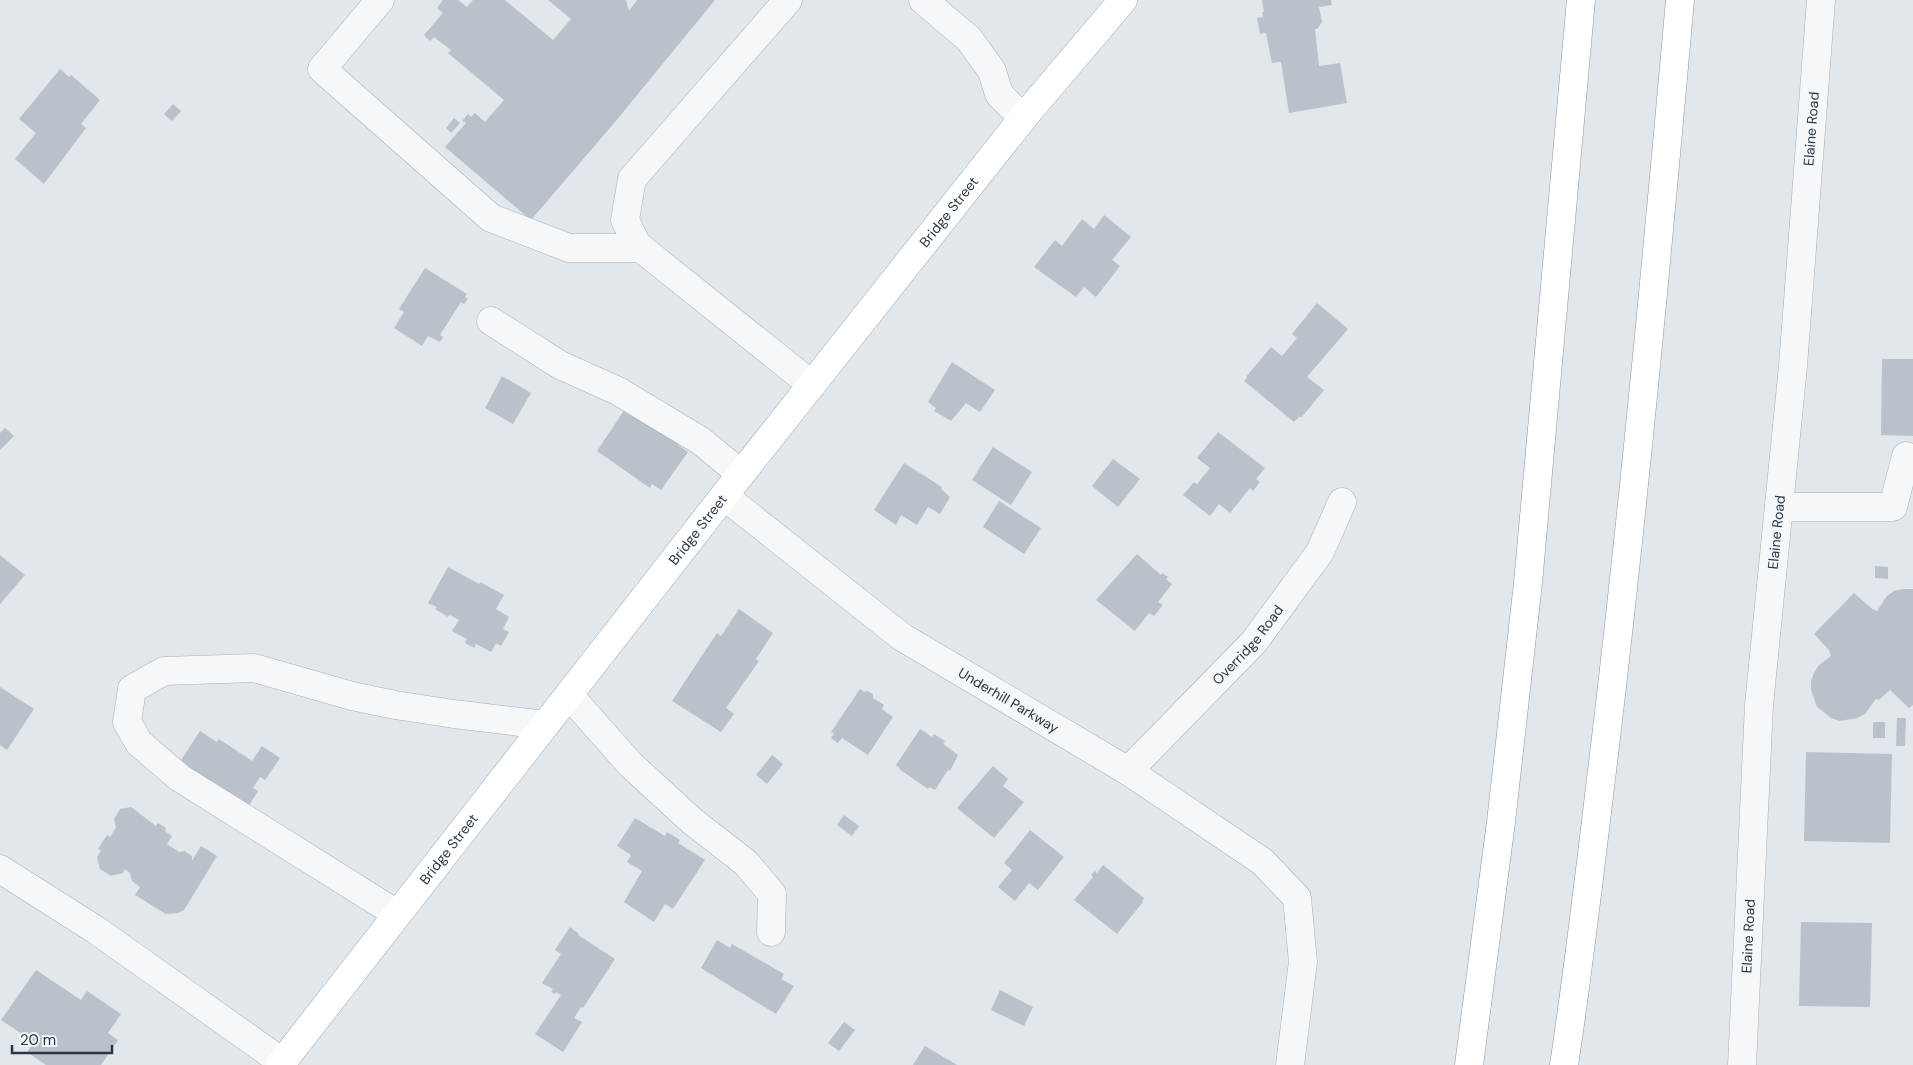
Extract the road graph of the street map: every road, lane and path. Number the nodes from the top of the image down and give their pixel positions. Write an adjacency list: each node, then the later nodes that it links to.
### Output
1 (380, 0): 9 (street)
2 (788, 0): 9 (street)
3 (923, 0): 8 (street)
4 (1123, 0): 8 (main road, Bridge Street)
5 (1581, 0): 25 (main road)
6 (1680, 0): 26 (main road)
7 (1821, 0): 16 (street, Elaine Road)
8 (1023, 118): 11 (main road, Bridge Street)
9 (641, 248): 11 (street)
10 (491, 320): 13 (street)
11 (812, 385): 13 (main road, Bridge Street)
12 (1906, 456): 16 (street)
13 (741, 474): 14 (main road, Bridge Street)
14 (724, 496): 17 (main road, Bridge Street); 19 (street, Underhill Parkway)
15 (1342, 502): 19 (street, Overridge Road)
16 (1779, 507): 27 (street, Elaine Road)
17 (569, 695): 18 (main road, Bridge Street); 22 (street)
18 (545, 724): 21 (main road, Bridge Street); 21 (street)
19 (1128, 771): 24 (street, Underhill Parkway)
20 (0, 869): 23 (street)
21 (397, 914): 23 (main road, Bridge Street)
22 (770, 932)
23 (281, 1064)
24 (1290, 1065)
25 (1469, 1065)
26 (1564, 1065)
27 (1742, 1065)

